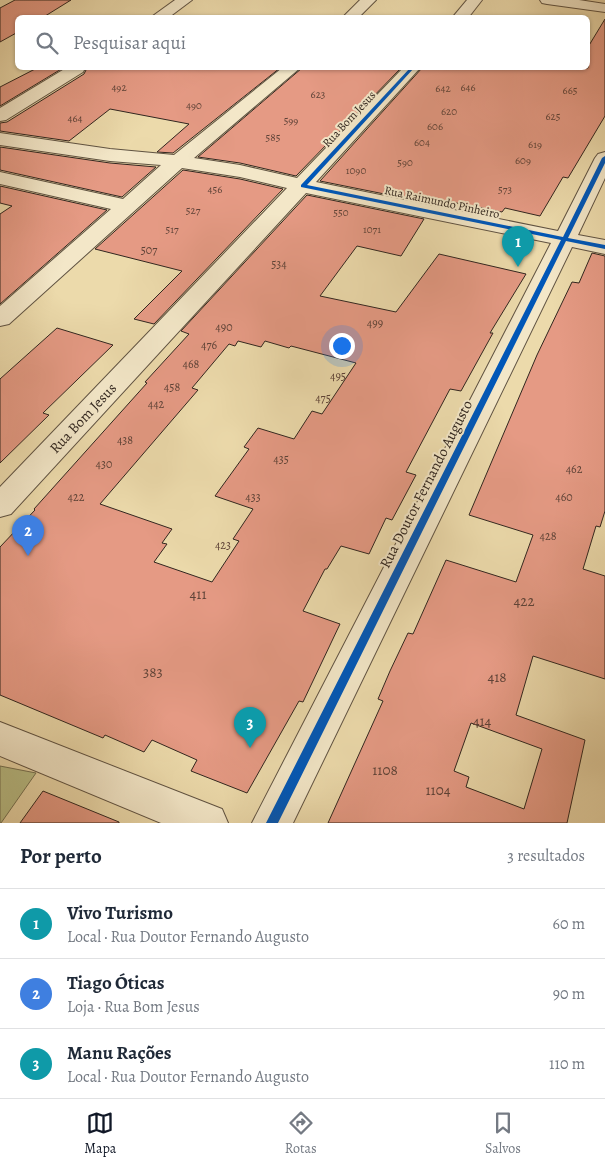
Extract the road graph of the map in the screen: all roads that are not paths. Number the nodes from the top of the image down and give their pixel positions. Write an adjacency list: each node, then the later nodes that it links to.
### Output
1 (185, 0): 6 (street)
2 (369, 0): 7 (street)
3 (475, 0): 8 (street)
4 (547, 0): 5 (street)
5 (605, 8)
6 (162, 15)
7 (352, 15)
8 (462, 15)
9 (74, 70): 12 (street)
10 (290, 70): 15 (street)
11 (410, 70): 17 (street, Rua Bom Jesus)
12 (0, 116)
13 (0, 139): 15 (street, Rua Raimundo Pinheiro)
14 (605, 158): 19 (street, Rua Doutor Fernando Augusto)
15 (178, 161): 17 (street, Rua Raimundo Pinheiro); 18 (street)
16 (0, 178): 18 (street)
17 (303, 186): 19 (street, Rua Raimundo Pinheiro); 22 (street, Rua Bom Jesus)
18 (126, 206): 21 (street)
19 (564, 239): 20 (street, Rua Raimundo Pinheiro); 25 (street, Rua Doutor Fernando Augusto)
20 (605, 247)
21 (0, 319)
22 (0, 506)
23 (0, 739): 24 (street)
24 (208, 823)
25 (272, 823)

